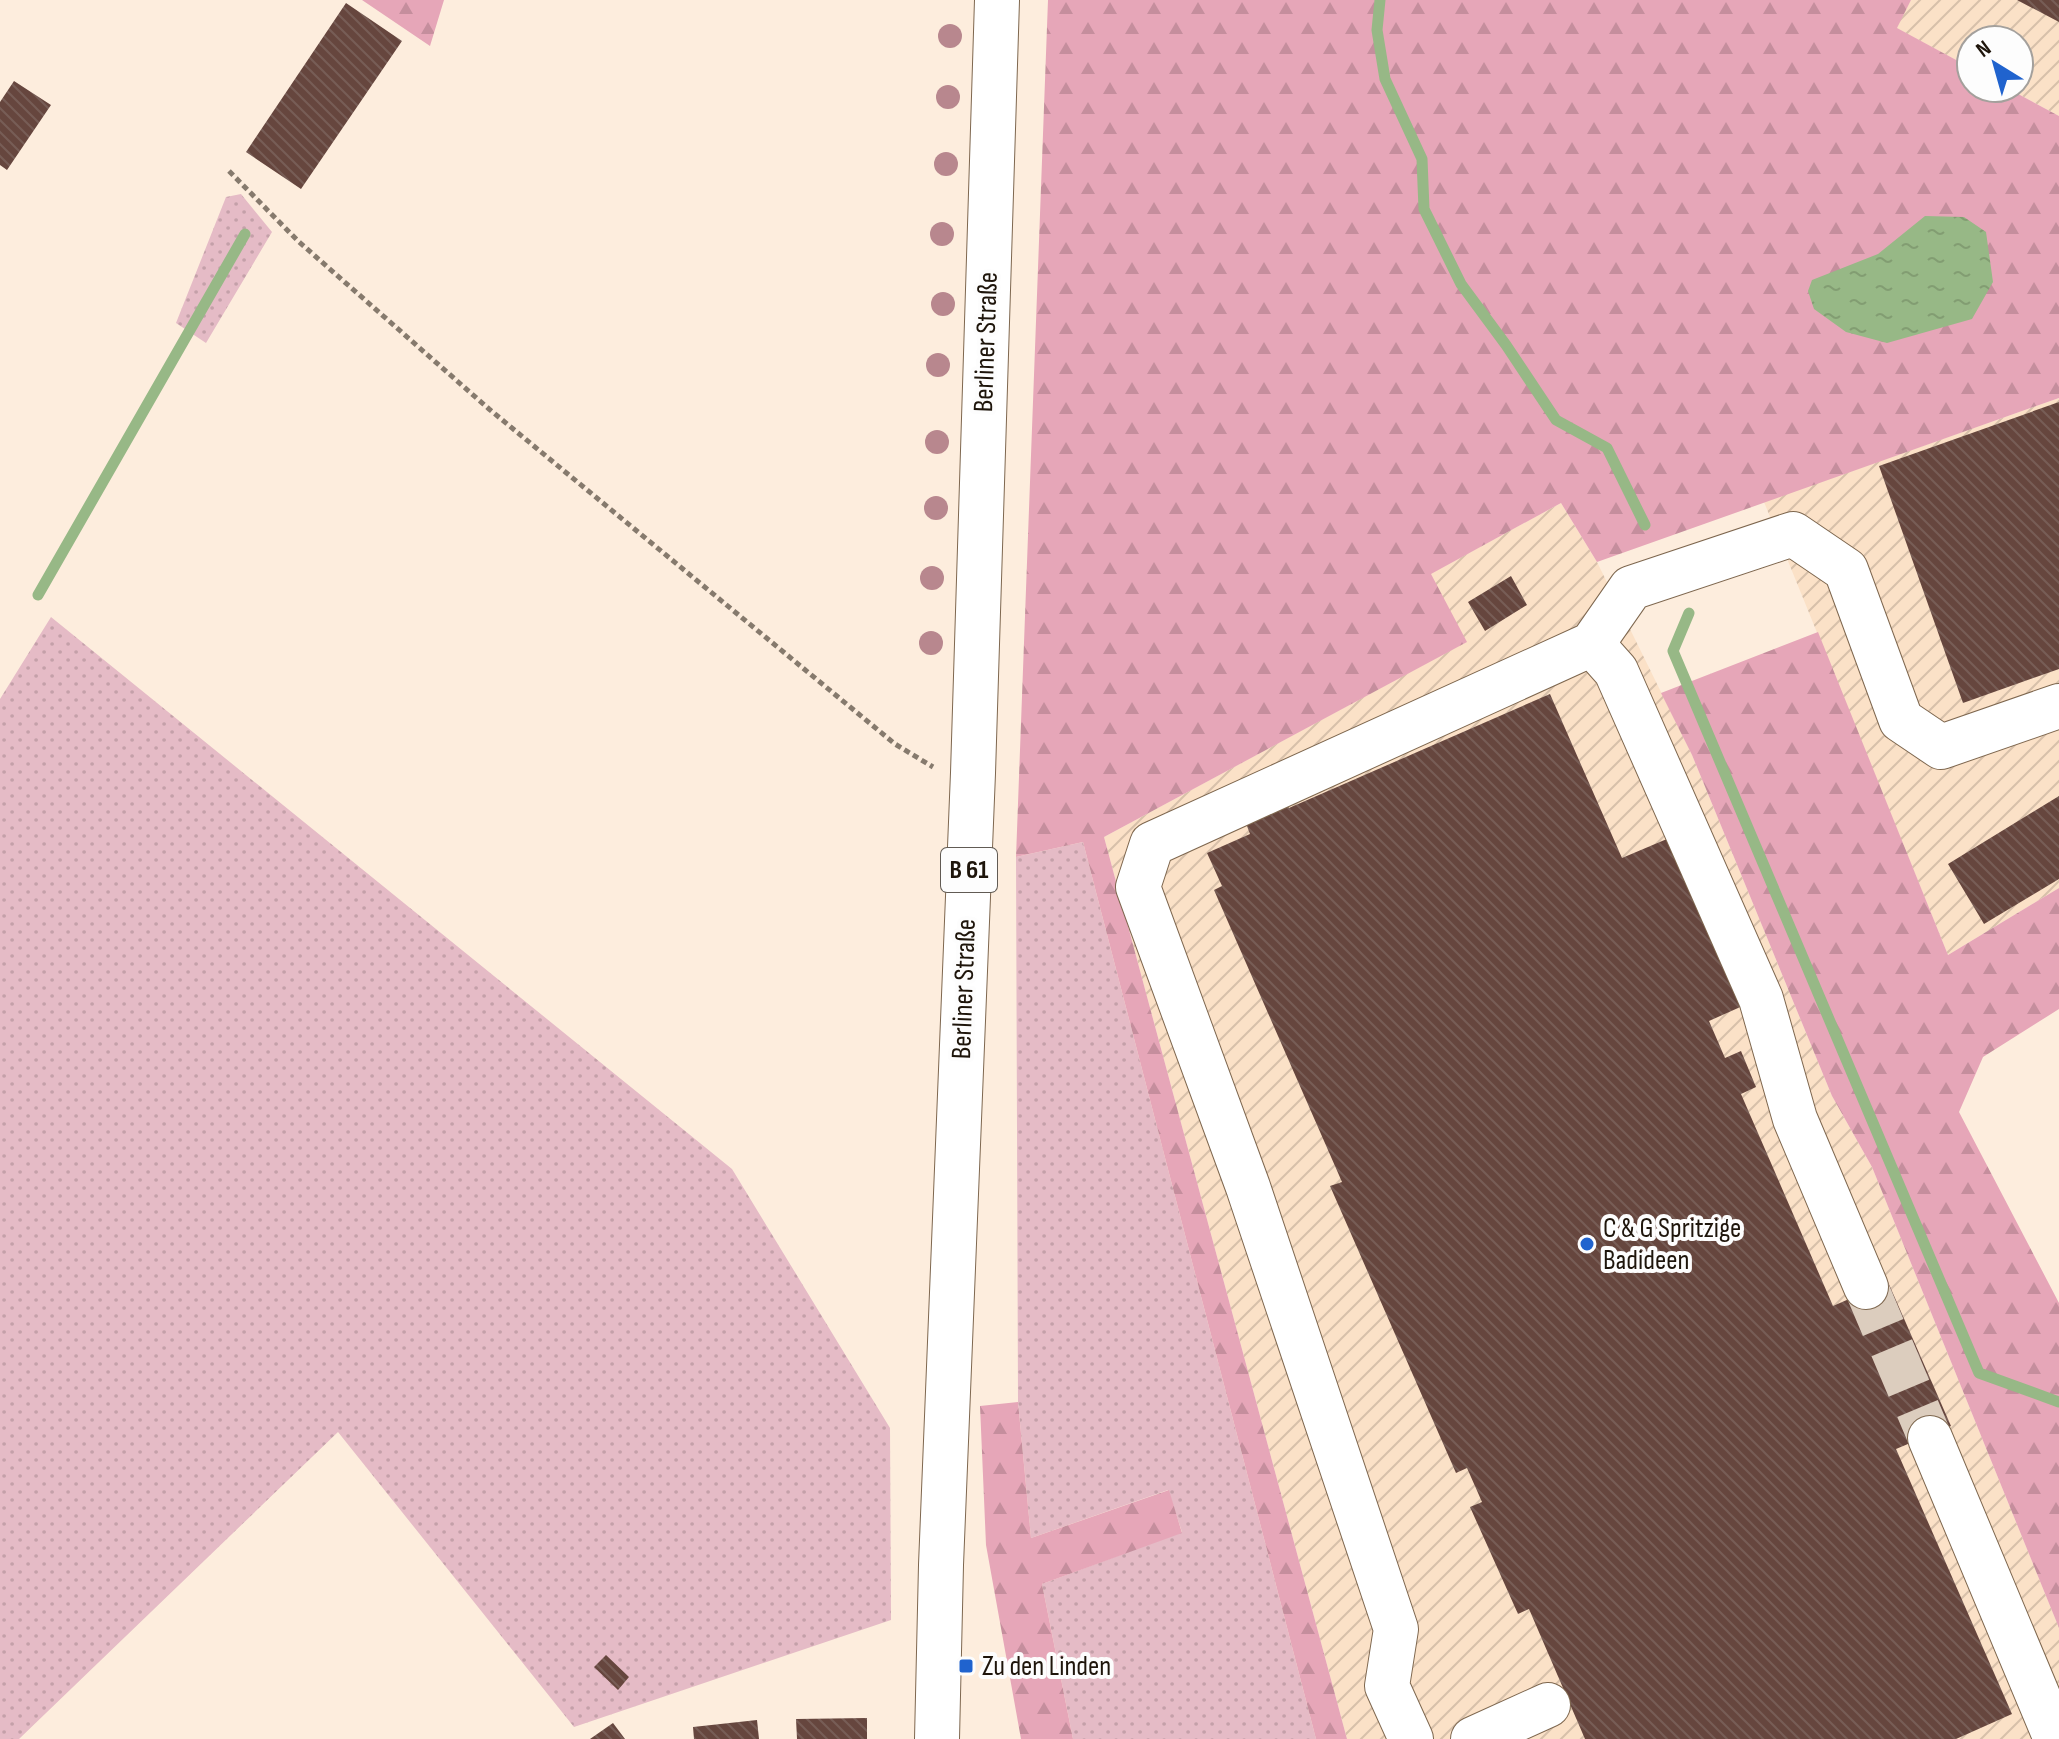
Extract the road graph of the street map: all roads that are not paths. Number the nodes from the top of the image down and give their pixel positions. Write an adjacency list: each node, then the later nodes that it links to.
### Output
1 (997, 0): 7 (main road, Berliner Straße / B 61)
2 (1592, 644): 3 (main road); 4 (main road); 8 (main road)
3 (2059, 706)
4 (1866, 1287)
5 (1930, 1438): 10 (main road)
6 (1548, 1705): 9 (main road)
7 (937, 1739)
8 (1411, 1739)
9 (1473, 1739)
10 (2056, 1739)

